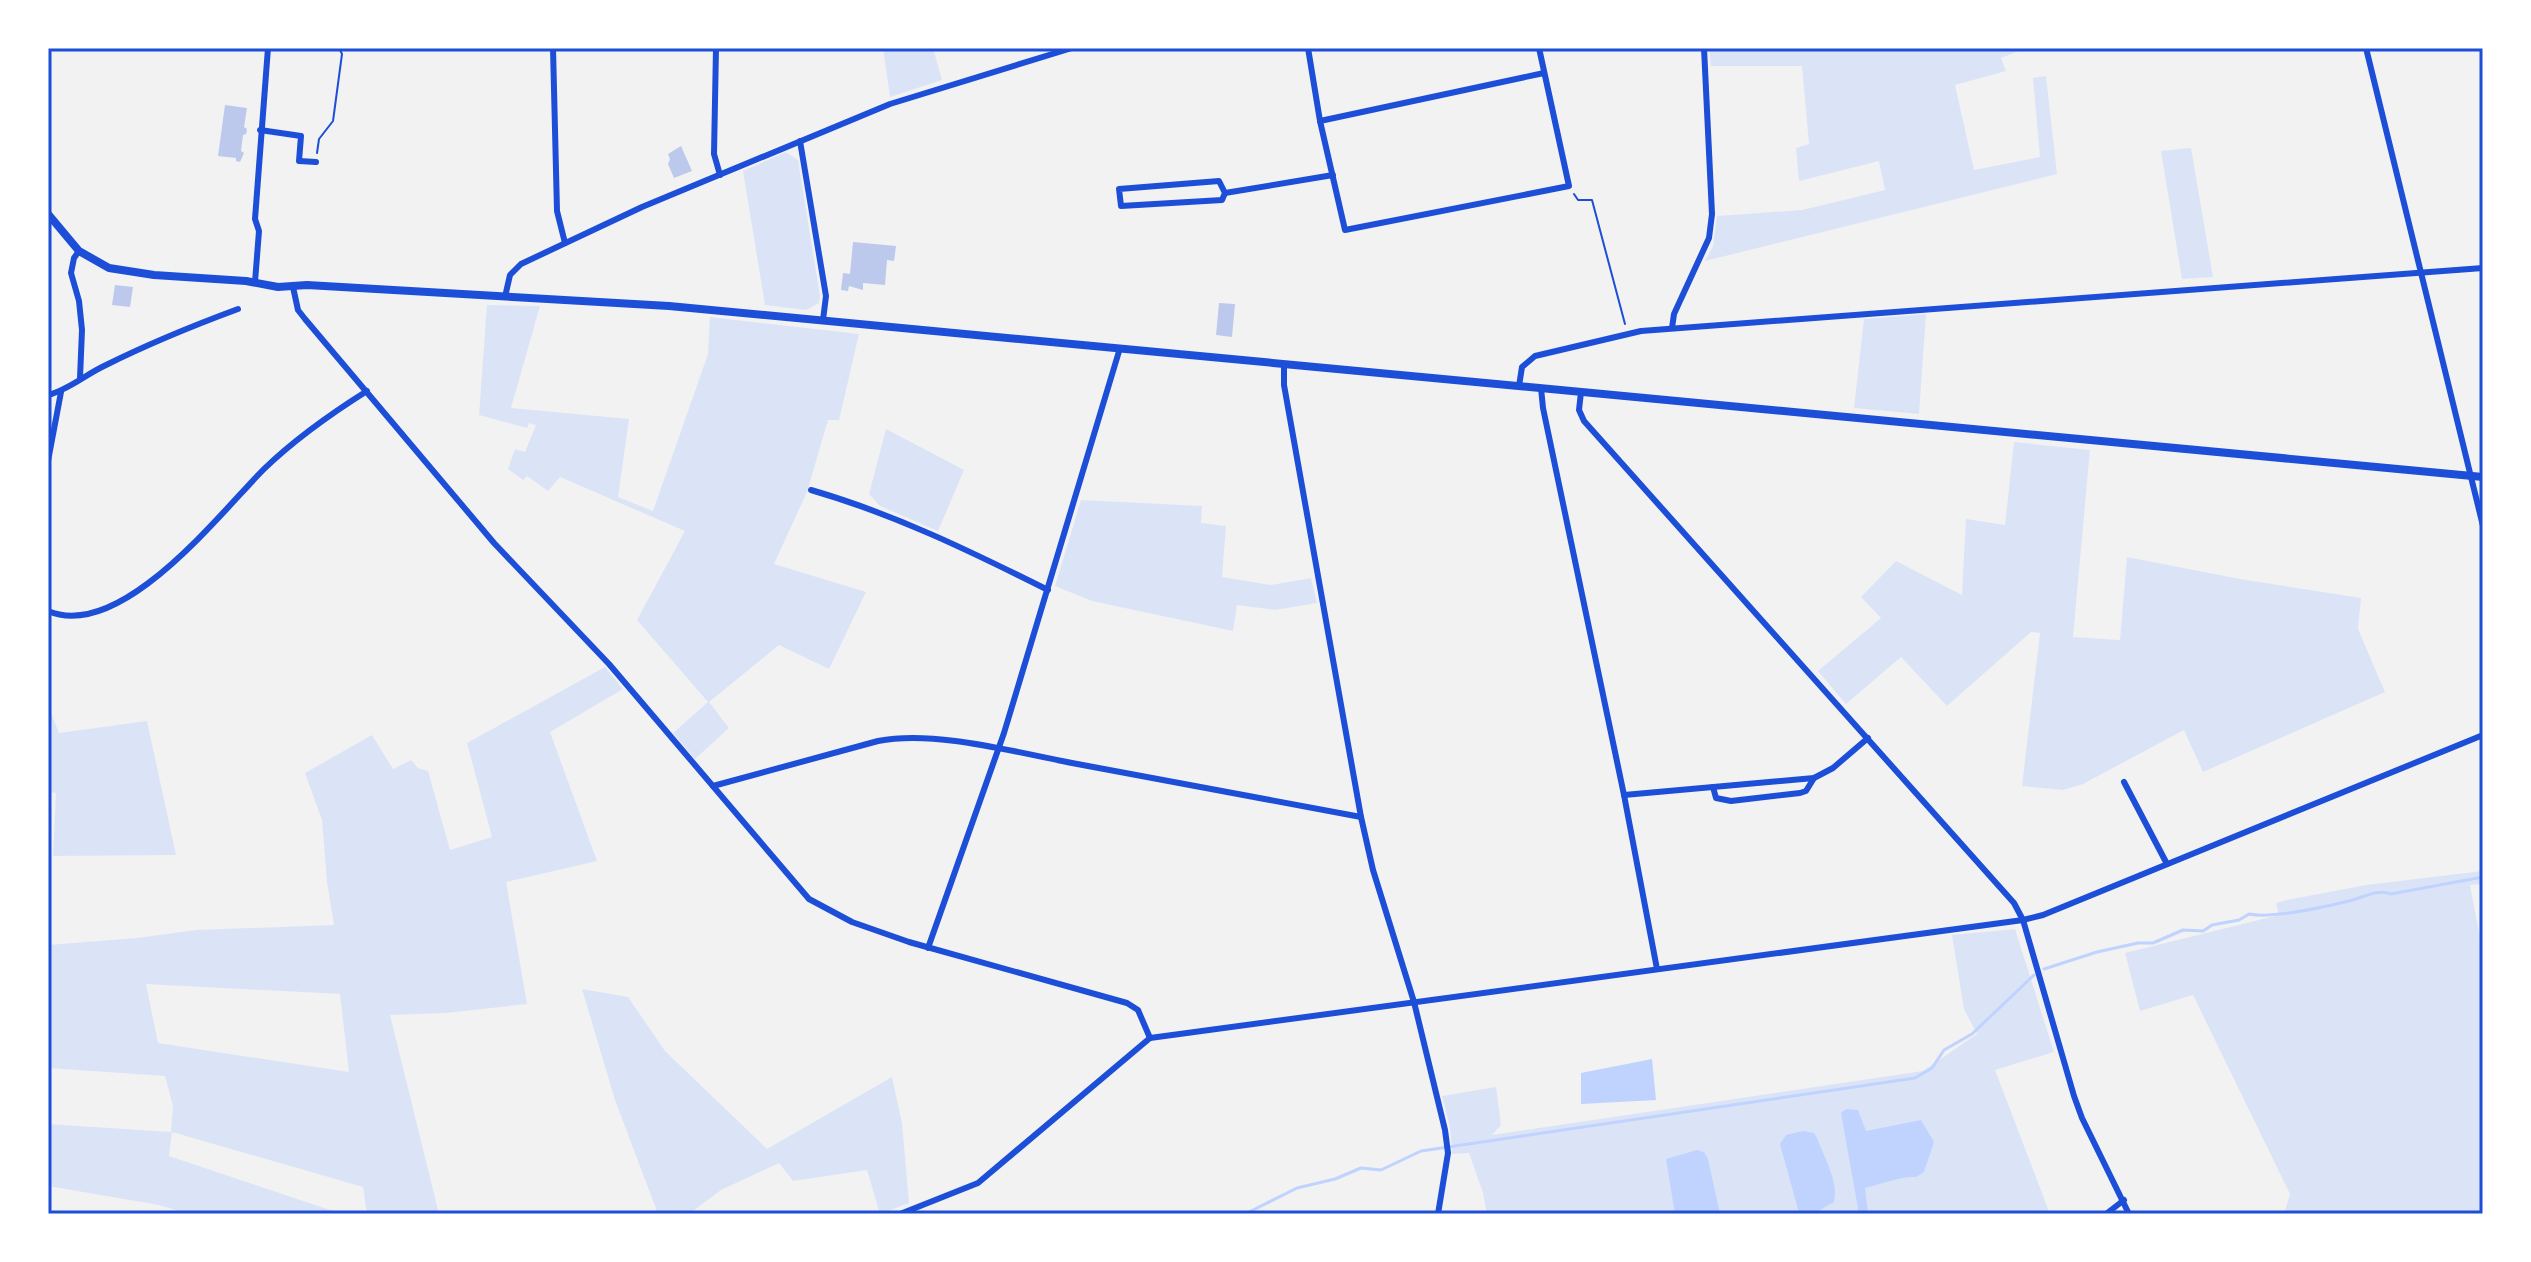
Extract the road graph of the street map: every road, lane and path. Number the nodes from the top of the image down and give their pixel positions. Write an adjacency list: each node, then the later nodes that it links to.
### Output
1 (268, 48): 12 (street)
2 (339, 48): 14 (path)
3 (553, 48): 22 (street)
4 (716, 48): 17 (street)
5 (1072, 48): 15 (street)
6 (1308, 48): 11 (street)
7 (1539, 48): 10 (street)
8 (1704, 48): 31 (street)
9 (2366, 48): 25 (street)
10 (1544, 73): 11 (street); 19 (street)
11 (1320, 121): 18 (street)
12 (260, 130): 13 (street); 26 (street)
13 (301, 136): 14 (path); 16 (street)
14 (319, 139): 16 (path)
15 (800, 141): 17 (street); 30 (street)
16 (316, 162)
17 (720, 175): 22 (street)
18 (1333, 175): 19 (street); 20 (street)
19 (1569, 186): 32 (path)
20 (1225, 193): 20 (street)
21 (48, 214): 23 (main road)
22 (565, 243): 28 (street)
23 (79, 251): 26 (main road); 35 (street)
24 (2483, 268): 25 (street)
25 (2421, 272): 31 (street); 43 (street)
26 (255, 282): 27 (main road)
27 (293, 287): 28 (main road); 38 (street)
28 (505, 297): 30 (main road)
29 (238, 309): 35 (street)
30 (823, 320): 33 (main road)
31 (1672, 328): 32 (street)
32 (1628, 333): 36 (street)
33 (1120, 348): 34 (main road); 47 (street)
34 (1284, 364): 36 (main road); 57 (street)
35 (80, 378): 39 (street)
36 (1519, 386): 37 (main road)
37 (1541, 388): 40 (main road); 56 (street)
38 (367, 391): 48 (street); 54 (street)
39 (61, 392): 41 (street); 42 (street)
40 (1581, 392): 43 (main road); 50 (street)
41 (48, 395)
42 (48, 461)
43 (2470, 476): 44 (main road); 46 (street)
44 (2483, 477)
45 (811, 490): 47 (street)
46 (2483, 526)
47 (1048, 590): 51 (street)
48 (48, 611)
49 (2483, 735): 58 (street)
50 (1868, 738): 52 (street); 59 (street)
51 (998, 749): 54 (street); 57 (street); 60 (street)
52 (1814, 778): 55 (street); 55 (street)
53 (2124, 782): 58 (street)
54 (713, 786): 60 (street)
55 (1713, 787): 56 (street)
56 (1624, 795): 61 (street)
57 (1361, 817): 62 (street)
58 (2167, 864): 59 (street)
59 (2023, 920): 61 (street); 64 (street)
60 (928, 948): 63 (street)
61 (1657, 969): 62 (street)
62 (1414, 1002): 63 (street); 66 (street)
63 (1150, 1038): 65 (street)
64 (2124, 1200): 67 (street); 68 (street)
65 (900, 1214)
66 (1438, 1214)
67 (2106, 1214)
68 (2129, 1214)

